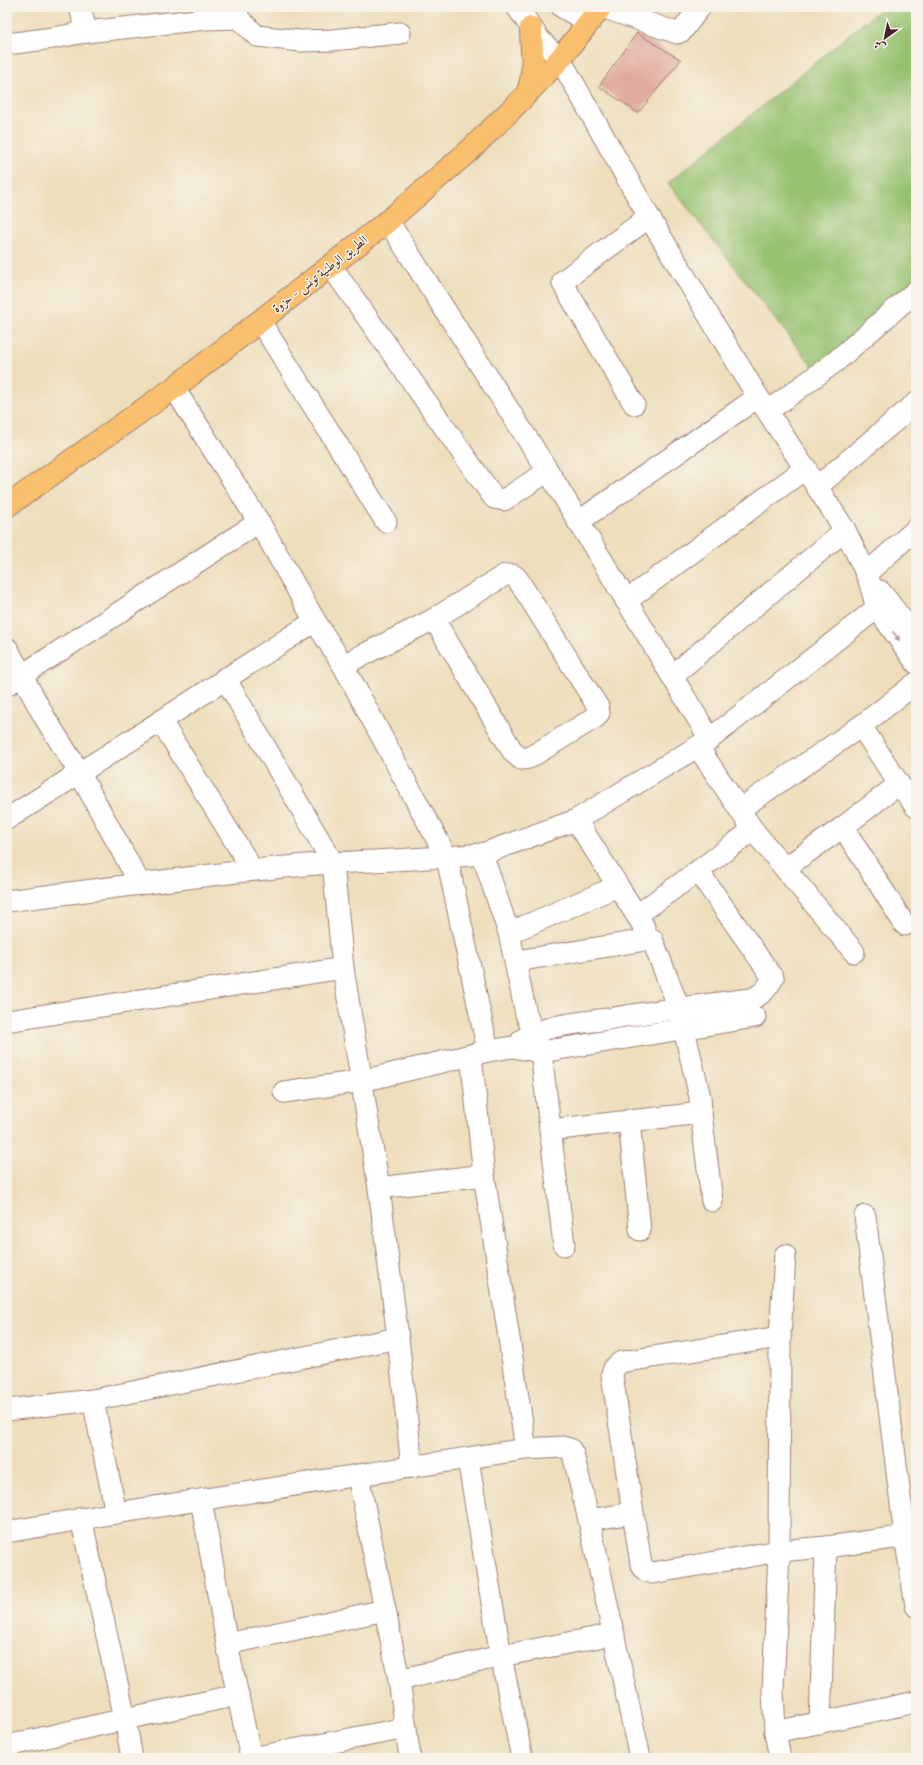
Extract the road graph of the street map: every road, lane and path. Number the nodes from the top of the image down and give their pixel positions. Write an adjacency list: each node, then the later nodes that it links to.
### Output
1 (80, 7): 9 (street)
2 (517, 7): 8 (street)
3 (562, 7): 6 (street)
4 (700, 7): 6 (street)
5 (237, 12): 7 (street); 10 (street)
6 (597, 12): 12 (main road, الطريق الوطنية تونس - حزوة)
7 (154, 16): 9 (street)
8 (531, 28): 12 (street); 13 (main road)
9 (86, 32): 11 (street)
10 (400, 33)
11 (7, 44)
12 (560, 59): 13 (main road, الطريق الوطنية تونس - حزوة); 14 (street)
13 (528, 92): 15 (main road, الطريق الوطنية تونس - حزوة)
14 (649, 217): 21 (street); 22 (street)
15 (388, 221): 16 (main road, الطريق الوطنية تونس - حزوة); 24 (street)
16 (331, 266): 18 (main road, الطريق الوطنية تونس - حزوة); 24 (street)
17 (916, 291): 22 (street)
18 (260, 321): 19 (main road, الطريق الوطنية تونس - حزوة); 28 (street)
19 (174, 388): 26 (main road, الطريق الوطنية تونس - حزوة); 27 (street)
20 (916, 403): 25 (street)
21 (634, 404)
22 (763, 404): 23 (street); 29 (street)
23 (806, 468): 25 (street); 33 (street)
24 (548, 471): 29 (street)
25 (818, 487): 31 (street)
26 (7, 506)
27 (259, 522): 36 (street); 43 (street)
28 (386, 522)
29 (578, 522): 33 (street)
30 (916, 529): 32 (street)
31 (845, 530): 32 (street); 41 (street)
32 (867, 575): 34 (street)
33 (626, 601): 41 (street)
34 (883, 604): 37 (street); 39 (street, one-way to 39); 47 (street)
35 (434, 620): 35 (street); 40 (street)
36 (315, 621): 40 (street); 42 (street)
37 (916, 637)
38 (7, 648): 43 (street)
39 (916, 663)
40 (343, 665): 57 (street)
41 (672, 676): 47 (street)
42 (226, 678): 45 (street); 58 (street)
43 (15, 680): 48 (street)
44 (916, 683): 46 (street)
45 (161, 721): 48 (street); 60 (street)
46 (861, 726): 49 (street); 51 (street)
47 (704, 743): 51 (street); 53 (street)
48 (79, 772): 52 (street); 62 (street)
49 (899, 784): 50 (street); 54 (street)
50 (916, 807)
51 (740, 809): 55 (street)
52 (7, 819)
53 (576, 820): 56 (street); 63 (street)
54 (843, 827): 59 (street); 66 (street)
55 (753, 830): 59 (street); 61 (street)
56 (482, 854): 57 (street); 67 (street)
57 (447, 858): 58 (street); 79 (street)
58 (333, 863): 60 (street); 71 (street)
59 (785, 868): 69 (street)
60 (252, 869): 62 (street)
61 (698, 871): 65 (street); 72 (street)
62 (140, 884): 64 (street)
63 (618, 886): 65 (street); 67 (street)
64 (7, 901)
65 (637, 915): 68 (street)
66 (905, 925)
67 (509, 933): 70 (street)
68 (652, 939): 70 (street); 72 (street)
69 (854, 952)
70 (516, 961): 76 (street)
71 (343, 968): 74 (street); 80 (street)
72 (679, 1008): 75 (street); 76 (street)
73 (755, 1017): 75 (street)
74 (7, 1021)
75 (683, 1028): 78 (street); 82 (street)
76 (534, 1032): 77 (street); 78 (street)
77 (512, 1047): 78 (street); 79 (street)
78 (541, 1052): 84 (street)
79 (480, 1053): 80 (street); 85 (street)
80 (362, 1081): 81 (street); 86 (street)
81 (284, 1092)
82 (701, 1113): 83 (street); 87 (street)
83 (629, 1120): 84 (street); 89 (street)
84 (550, 1130): 90 (street)
85 (484, 1175): 86 (street); 96 (street)
86 (379, 1188): 93 (street)
87 (712, 1201)
88 (865, 1216): 106 (street)
89 (640, 1230)
90 (564, 1245)
91 (785, 1255): 92 (street)
92 (780, 1337): 102 (street); 108 (street)
93 (398, 1338): 94 (street); 98 (street)
94 (93, 1400): 95 (street); 101 (street)
95 (7, 1410)
96 (526, 1449): 97 (street); 104 (street)
97 (468, 1459): 98 (street); 113 (street)
98 (412, 1467): 99 (street)
99 (358, 1475): 100 (street); 110 (street)
100 (201, 1500): 101 (street); 112 (street)
101 (116, 1513): 103 (street)
102 (633, 1513): 104 (street); 108 (street)
103 (81, 1518): 105 (street); 117 (street)
104 (589, 1520): 111 (street)
105 (7, 1532)
106 (911, 1536): 107 (street); 109 (street)
107 (826, 1547): 108 (street); 118 (street)
108 (779, 1551): 120 (street)
109 (916, 1606)
110 (385, 1610): 112 (street); 114 (street)
111 (614, 1634): 113 (street); 126 (street)
112 (227, 1644): 115 (street)
113 (501, 1656): 114 (street); 125 (street)
114 (398, 1680): 119 (street)
115 (238, 1695): 117 (street); 123 (street)
116 (916, 1702): 118 (street)
117 (125, 1719): 121 (street); 122 (street)
118 (820, 1723): 120 (street)
119 (406, 1728): 123 (street); 124 (street)
120 (775, 1732): 127 (street)
121 (9, 1746)
122 (132, 1758)
123 (251, 1758)
124 (410, 1758)
125 (522, 1758)
126 (640, 1758)
127 (780, 1758)

